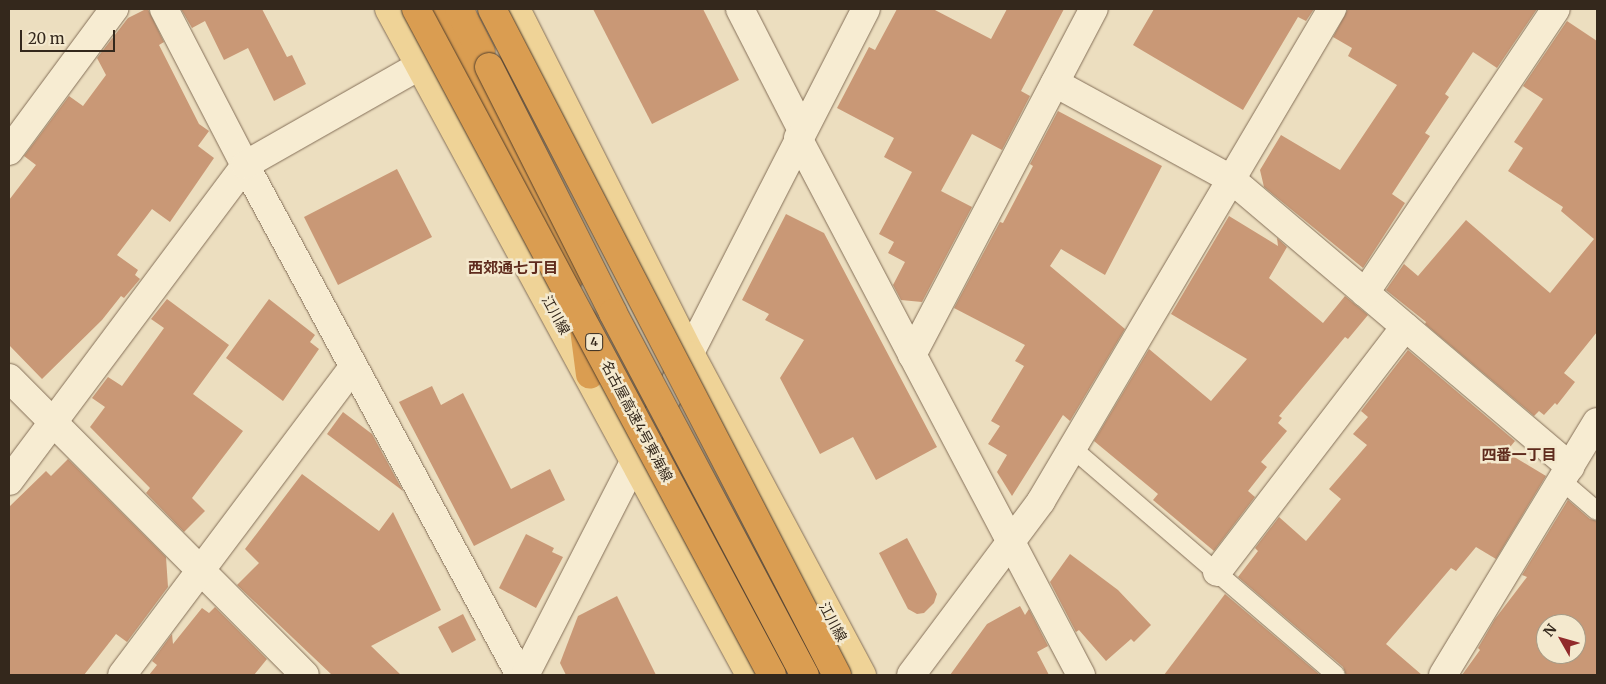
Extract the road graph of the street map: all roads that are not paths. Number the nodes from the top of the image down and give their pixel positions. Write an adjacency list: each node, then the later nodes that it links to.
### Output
1 (114, 9): 17 (street)
2 (164, 9): 18 (street)
3 (389, 9): 14 (main road, 江川線)
4 (416, 9): 42 (highway, 名古屋高速4号東海線 / 4, bridge)
5 (437, 9): 25 (highway)
6 (460, 9): 43 (highway, bridge)
7 (492, 9): 44 (highway, bridge)
8 (740, 9): 16 (street)
9 (866, 9): 16 (street)
10 (1094, 9): 15 (street)
11 (1332, 9): 19 (street)
12 (1556, 9): 20 (street)
13 (522, 11): 22 (main road, 江川線)
14 (419, 66): 18 (street); 25 (main road, 江川線)
15 (1055, 83): 19 (street); 23 (street)
16 (800, 134): 22 (street); 23 (street)
17 (9, 151)
18 (245, 165): 24 (street); 27 (street)
19 (1231, 179): 20 (street); 29 (street)
20 (1365, 293): 21 (street)
21 (1405, 327): 31 (street); 36 (street)
22 (691, 355): 30 (street); 45 (main road, 江川線)
23 (912, 355): 34 (street)
24 (354, 367): 35 (street); 39 (street)
25 (590, 375): 30 (main road, 江川線)
26 (9, 378): 27 (street)
27 (53, 422): 32 (street); 35 (street)
28 (1597, 422): 31 (street)
29 (1072, 448): 34 (street); 36 (lane)
30 (635, 463): 40 (street); 41 (main road, 江川線)
31 (1566, 474): 33 (lane); 49 (street)
32 (9, 481)
33 (1597, 511)
34 (1011, 541): 46 (street); 47 (street)
35 (200, 571): 37 (street); 38 (street)
36 (1217, 572): 48 (lane)
37 (122, 675)
38 (305, 675)
39 (520, 675)
40 (526, 675)
41 (750, 675)
42 (772, 675)
43 (805, 675)
44 (837, 675)
45 (862, 675)
46 (911, 675)
47 (1081, 675)
48 (1336, 675)
49 (1443, 675)

